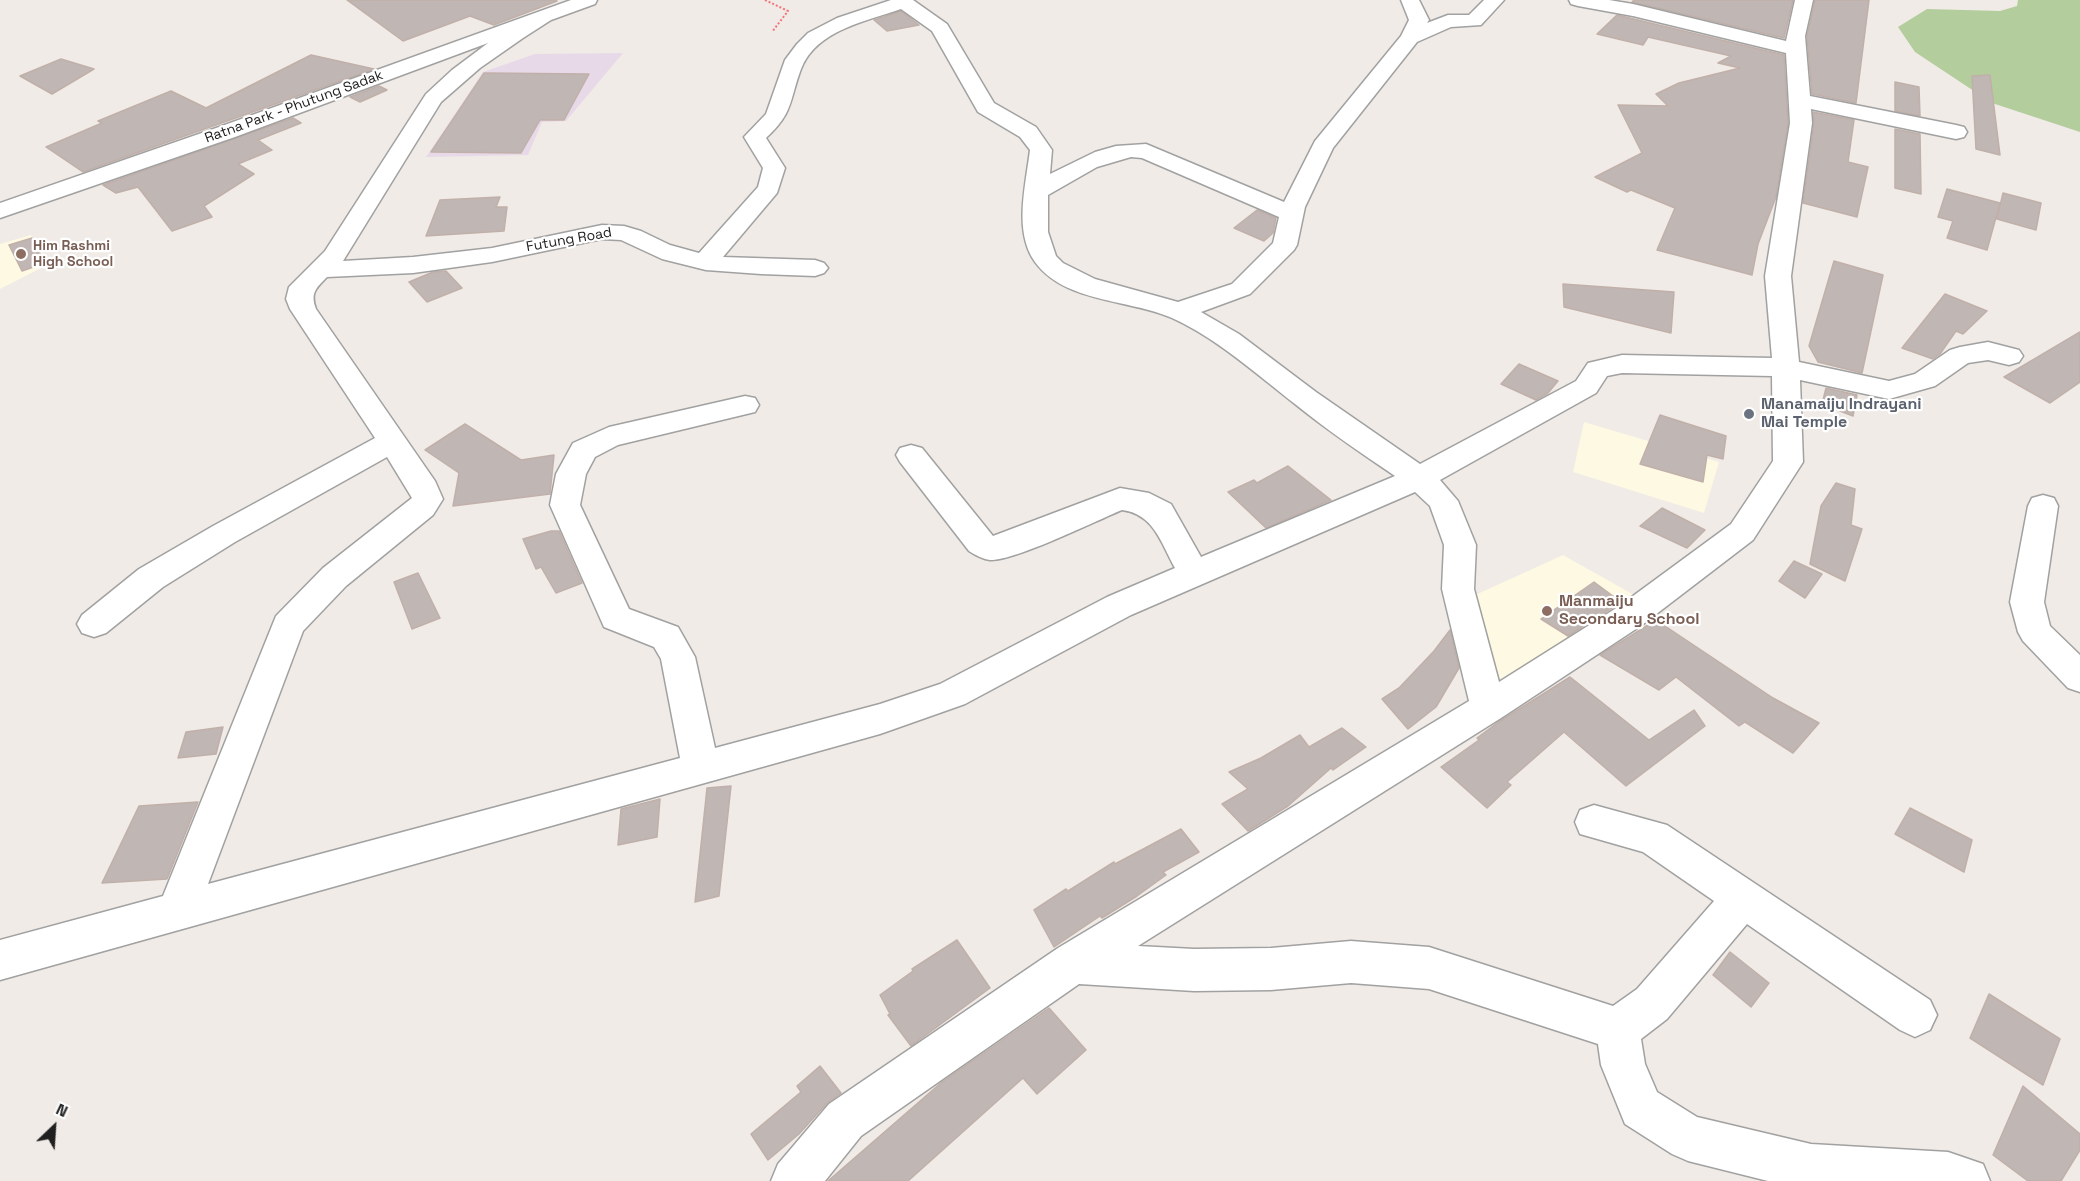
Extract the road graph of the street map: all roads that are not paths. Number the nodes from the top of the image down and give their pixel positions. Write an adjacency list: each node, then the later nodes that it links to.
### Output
1 (1410, 0): 10 (street)
2 (1470, 0): 9 (street)
3 (1495, 0): 9 (street)
4 (1578, 0): 11 (street)
5 (1804, 0): 11 (street)
6 (581, 1): 8 (street, Ratna Park - Phutung Sadak)
7 (902, 1): 14 (street); 17 (street)
8 (546, 15): 15 (street, Ratna Park - Phutung Sadak); 19 (street)
9 (1456, 20): 10 (street)
10 (1410, 39): 16 (street)
11 (1795, 49): 12 (street)
12 (1798, 100): 13 (street); 22 (street)
13 (1956, 132)
14 (1037, 191): 16 (street); 20 (street)
15 (0, 211)
16 (1292, 214): 20 (street)
17 (706, 261): 18 (street, Futung Road); 19 (street, Futung Road)
18 (814, 268)
19 (320, 270): 24 (street)
20 (1178, 311): 26 (street)
21 (2009, 356): 22 (street)
22 (1786, 367): 26 (street); 31 (street)
23 (745, 405): 32 (street)
24 (392, 442): 29 (street); 35 (street)
25 (911, 455): 28 (street)
26 (1419, 478): 28 (street); 31 (street)
27 (2043, 506): 30 (street)
28 (1195, 575): 32 (street)
29 (94, 624)
30 (2080, 678)
31 (1488, 707): 37 (street)
32 (700, 767): 35 (street)
33 (1594, 822): 34 (street)
34 (1743, 898): 38 (street); 39 (street)
35 (177, 912): 36 (street)
36 (0, 960)
37 (1073, 963): 39 (street); 40 (street)
38 (1915, 1015)
39 (1617, 1029): 41 (street)
40 (795, 1181)
41 (1966, 1181)

